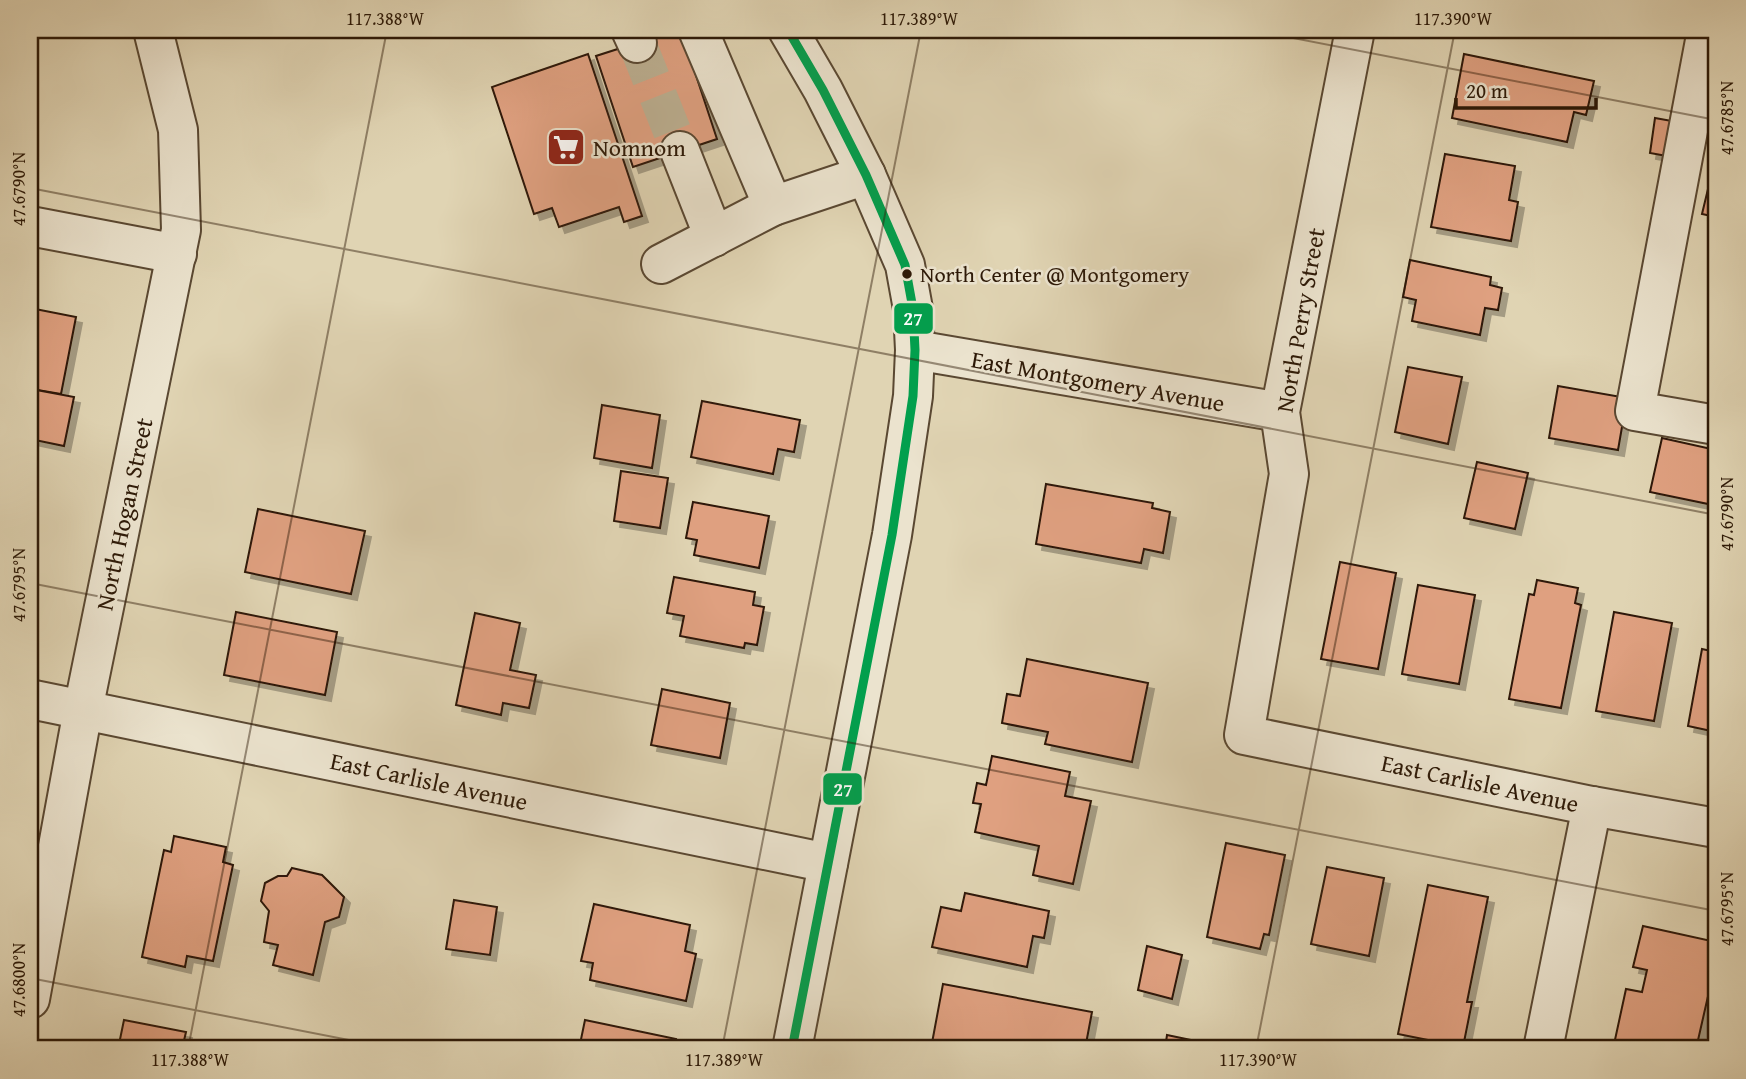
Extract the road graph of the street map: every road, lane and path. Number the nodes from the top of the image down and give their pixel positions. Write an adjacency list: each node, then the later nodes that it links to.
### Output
1 (153, 30): 13 (street, North Hogan Street)
2 (698, 30): 10 (street)
3 (788, 30): 7 (street)
4 (805, 30): 7 (street)
5 (1355, 30): 16 (street, North Perry Street)
6 (1707, 30): 17 (street)
7 (823, 90): 9 (street)
8 (680, 151): 12 (street)
9 (866, 175): 10 (street); 15 (street)
10 (773, 206): 12 (street)
11 (30, 226): 13 (street)
12 (714, 237): 14 (street)
13 (177, 254): 19 (street, North Hogan Street)
14 (661, 264)
15 (915, 350): 16 (street, East Montgomery Avenue); 23 (street)
16 (1280, 412): 20 (street, North Perry Street)
17 (1716, 425)
18 (30, 699): 19 (street, East Carlisle Avenue)
19 (83, 710): 23 (street, East Carlisle Avenue); 24 (street, North Hogan Street)
20 (1244, 735): 21 (street, East Carlisle Avenue)
21 (1591, 806): 22 (street, East Carlisle Avenue); 26 (street)
22 (1716, 828)
23 (828, 863): 25 (street)
24 (30, 999)
25 (792, 1049)
26 (1543, 1049)

